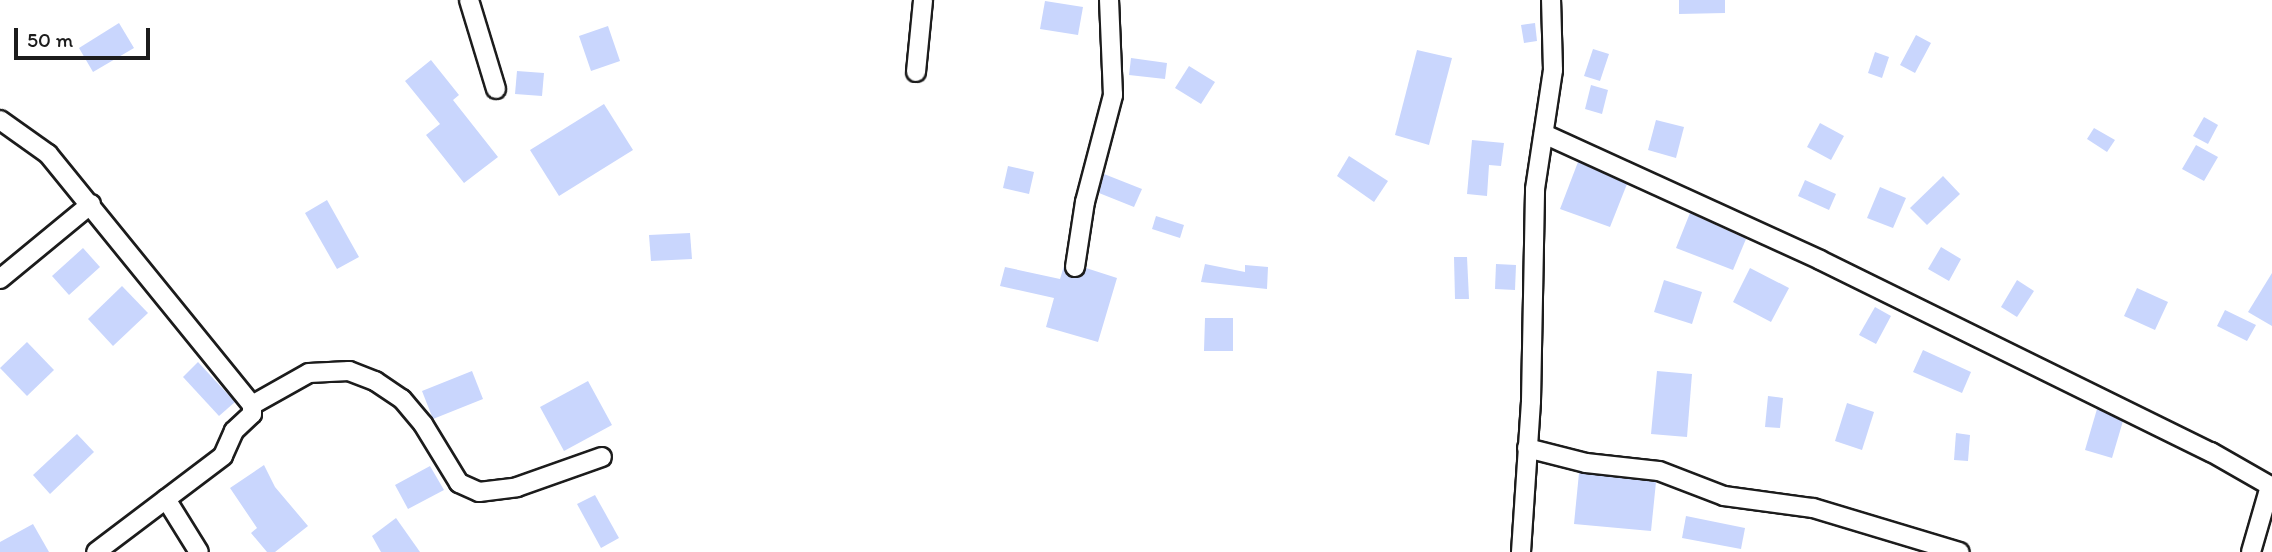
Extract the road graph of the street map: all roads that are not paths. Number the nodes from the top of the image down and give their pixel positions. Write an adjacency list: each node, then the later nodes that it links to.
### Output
1 (469, 0): 6 (street)
2 (923, 0): 5 (street)
3 (1109, 0): 10 (street)
4 (1551, 0): 8 (street)
5 (916, 72)
6 (496, 89)
7 (0, 120): 9 (street)
8 (1544, 134): 13 (street); 15 (street)
9 (90, 204): 11 (street); 12 (street)
10 (1075, 267)
11 (0, 279)
12 (252, 405): 14 (street); 16 (street)
13 (1527, 449): 19 (street); 20 (street)
14 (602, 457)
15 (2271, 487): 21 (street)
16 (166, 499): 17 (street); 18 (street)
17 (96, 552)
18 (199, 552)
19 (1521, 552)
20 (1960, 552)
21 (2251, 552)

